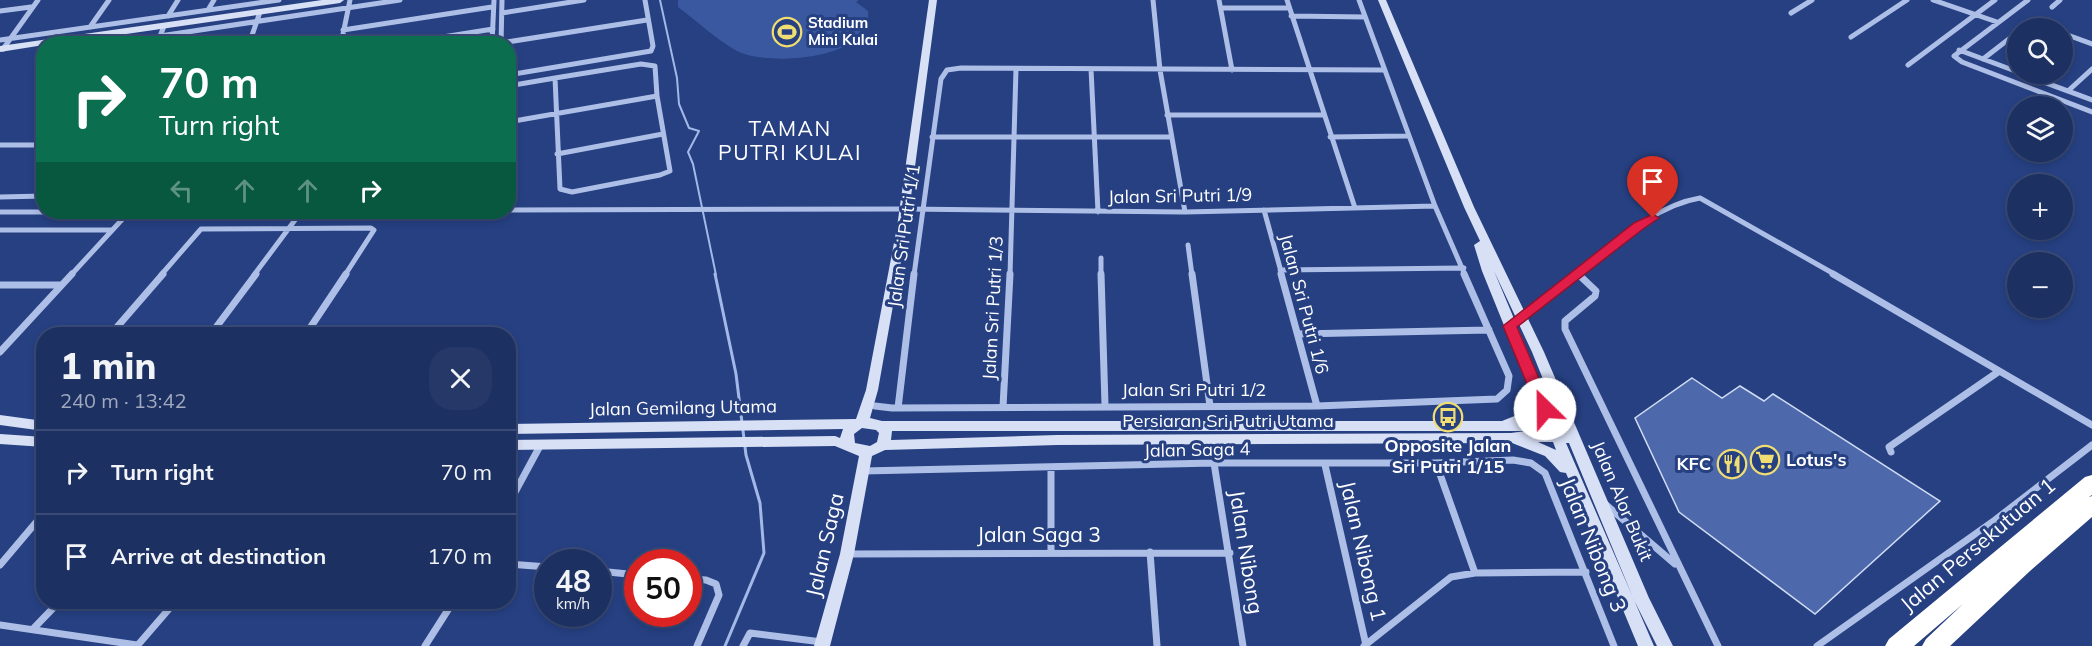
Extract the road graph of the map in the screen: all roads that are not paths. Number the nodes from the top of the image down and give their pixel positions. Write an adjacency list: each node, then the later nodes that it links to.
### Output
1 (38, 0): 26 (street)
2 (109, 0): 45 (street)
3 (178, 0): 37 (street)
4 (214, 0): 32 (street)
5 (279, 0): 25 (street)
6 (340, 0): 38 (main road)
7 (350, 0): 27 (street)
8 (400, 0): 27 (street)
9 (494, 0): 28 (street)
10 (502, 0): 34 (street)
11 (584, 0): 34 (street)
12 (645, 0): 41 (street)
13 (933, 0): 100 (main road)
14 (1153, 0): 70 (street)
15 (1219, 0): 30 (street)
16 (1287, 0): 31 (street)
17 (1359, 0): 40 (street)
18 (1382, 0): 121 (main road, Jalan Alor Bukit)
19 (1812, 0): 35 (street)
20 (1907, 0): 55 (street)
21 (1933, 0): 36 (street)
22 (1995, 0): 36 (street)
23 (2028, 0): 42 (street)
24 (2060, 0): 29 (street)
25 (246, 3): 32 (street)
26 (31, 7): 33 (street); 57 (street)
27 (349, 7): 38 (street); 47 (street)
28 (492, 7): 46 (street); 47 (street)
29 (2052, 7)
30 (1221, 8): 31 (street); 71 (street)
31 (1289, 8): 39 (street)
32 (208, 10): 37 (street)
33 (0, 11)
34 (502, 13): 54 (street)
35 (1791, 13)
36 (1973, 15): 42 (street); 44 (street); 65 (street)
37 (168, 16): 45 (street)
38 (258, 16): 43 (main road); 49 (street); 50 (street)
39 (1291, 16): 40 (street); 72 (street)
40 (1365, 17): 73 (street)
41 (647, 20): 58 (street); 74 (street)
42 (1997, 22): 44 (street)
43 (164, 26): 48 (main road); 49 (street)
44 (1992, 26): 63 (street)
45 (90, 27): 57 (street)
46 (493, 29): 52 (street); 53 (street)
47 (343, 30): 51 (street)
48 (82, 36)
49 (160, 36)
50 (252, 36)
51 (342, 36)
52 (449, 36)
53 (493, 36)
54 (501, 36)
55 (1851, 37)
56 (2073, 37): 61 (street)
57 (10, 39): 62 (street); 62 (street)
58 (516, 41)
59 (2007, 41): 64 (street)
60 (36, 42): 62 (main road)
61 (2092, 44)
62 (1, 46)
63 (1959, 50): 64 (street); 81 (street)
64 (1983, 59): 66 (street)
65 (1908, 65)
66 (2007, 68)
67 (1016, 69): 68 (street); 88 (street, Jalan Sri Putri 1/1); 89 (street, Jalan Sri Putri 1/3)
68 (1091, 69): 70 (street); 90 (street)
69 (2092, 69): 78 (street)
70 (1160, 70): 71 (street); 83 (street)
71 (1232, 70): 72 (street)
72 (1309, 70): 73 (street); 84 (street)
73 (1384, 70): 87 (street)
74 (516, 74)
75 (555, 78): 77 (street); 79 (street); 82 (street)
76 (2049, 84): 78 (street)
77 (516, 85)
78 (2068, 91): 80 (street)
79 (657, 96): 82 (street); 86 (street)
80 (2092, 100)
81 (2092, 112)
82 (555, 114): 85 (street); 95 (street)
83 (1167, 115): 84 (street); 91 (street)
84 (1323, 115): 92 (street)
85 (516, 121)
86 (663, 134): 95 (street); 95 (street)
87 (1407, 136): 92 (street); 98 (street)
88 (932, 137): 89 (street); 101 (street, Jalan Sri Putri 1/1)
89 (1014, 137): 90 (street); 103 (street, Jalan Sri Putri 1/3)
90 (1094, 137): 91 (street); 107 (street)
91 (1170, 137): 108 (street)
92 (1330, 137): 99 (street)
93 (0, 145): 94 (street)
94 (36, 145)
95 (557, 154)
96 (0, 196): 97 (street)
97 (36, 196)
98 (1435, 206): 99 (street, Jalan Sri Putri 1/9); 116 (street)
99 (1355, 208): 104 (street, Jalan Sri Putri 1/9)
100 (905, 209): 101 (street, Jalan Sri Putri 1/9); 102 (street, Jalan Sri Putri 1/9); 129 (main road)
101 (925, 209): 103 (street, Jalan Sri Putri 1/9); 136 (street, Jalan Sri Putri 1/1)
102 (516, 210)
103 (1013, 210): 107 (street, Jalan Sri Putri 1/9); 135 (street, Jalan Sri Putri 1/3)
104 (1264, 210): 108 (street, Jalan Sri Putri 1/9); 117 (street, Jalan Sri Putri 1/6)
105 (0, 212): 106 (street)
106 (36, 212)
107 (1098, 212): 108 (street, Jalan Sri Putri 1/9)
108 (1185, 212)
109 (122, 219): 113 (street)
110 (296, 219): 111 (street)
111 (289, 228): 122 (street); 123 (street); 124 (street)
112 (0, 230): 113 (street)
113 (111, 230): 120 (street)
114 (1188, 245): 133 (street)
115 (1101, 258): 131 (street)
116 (1464, 268): 117 (street); 125 (street)
117 (1280, 270): 126 (street, Jalan Sri Putri 1/6)
118 (1578, 274): 121 (street); 128 (street); 175 (street)
119 (0, 285): 120 (street)
120 (61, 285): 127 (street)
121 (1516, 322): 130 (main road, Jalan Alor Bukit); 145 (main road, Jalan Alor Bukit)
122 (117, 327)
123 (216, 327)
124 (311, 327)
125 (1489, 330): 126 (street); 134 (street, Jalan Sri Putri 1/2)
126 (1298, 334): 134 (street, Jalan Sri Putri 1/6)
127 (0, 352)
128 (1998, 372): 142 (street); 155 (street)
129 (872, 390): 132 (main road); 138 (main road)
130 (1537, 391): 139 (main road); 144 (main road, Jalan Alor Bukit)
131 (1105, 405): 133 (street, Jalan Sri Putri 1/2); 135 (street, Jalan Sri Putri 1/2)
132 (875, 406): 136 (street, Jalan Sri Putri 1/2); 141 (main road)
133 (1210, 406): 134 (street, Jalan Sri Putri 1/2)
134 (1317, 406)
135 (1004, 407): 136 (street, Jalan Sri Putri 1/2)
136 (898, 408)
137 (0, 420): 140 (main road)
138 (860, 423): 141 (main road); 143 (main road, Jalan Gemilang Utama); 153 (main road)
139 (1503, 424): 141 (main road, Persiaran Sri Putri Utama); 144 (main road, Persiaran Sri Putri Utama)
140 (36, 425)
141 (880, 425): 151 (main road)
142 (2092, 425)
143 (516, 429)
144 (1554, 432): 145 (main road, Persiaran Sri Putri Utama); 146 (main road, Persiaran Sri Putri Utama); 164 (main road, Jalan Alor Bukit)
145 (1571, 432): 165 (main road, Jalan Alor Bukit)
146 (1510, 438): 151 (main road, Persiaran Sri Putri Utama); 164 (main road)
147 (0, 439): 148 (main road)
148 (36, 441)
149 (541, 444): 150 (main road, Jalan Gemilang Utama); 153 (main road, Jalan Gemilang Utama); 163 (street)
150 (516, 445)
151 (883, 445): 154 (main road)
152 (2092, 445): 196 (street)
153 (849, 447): 154 (main road)
154 (867, 452): 161 (main road, Jalan Saga)
155 (1890, 452)
156 (1214, 463): 159 (street, Jalan Saga 4); 160 (street, Jalan Saga 4); 170 (street, Jalan Nibong)
157 (1436, 463): 158 (street, Jalan Saga 4); 159 (street, Jalan Saga 4); 177 (street)
158 (1531, 463): 176 (street, Jalan Nibong 3)
159 (1325, 465): 185 (street, Jalan Nibong 1)
160 (1051, 468): 161 (street, Jalan Saga 4); 169 (street)
161 (862, 471): 171 (main road, Jalan Saga)
162 (2092, 483): 197 (highway, Jalan Persekutuan 1)
163 (516, 490)
164 (1581, 495): 193 (main road, Jalan Alor Bukit)
165 (1601, 500): 175 (street); 194 (main road, Jalan Alor Bukit)
166 (2092, 505): 198 (highway)
167 (36, 522): 172 (street)
168 (1150, 552): 169 (street, Jalan Saga 3); 170 (street, Jalan Saga 3); 190 (street)
169 (1051, 553): 171 (street, Jalan Saga 3)
170 (1230, 553): 191 (street, Jalan Nibong)
171 (848, 554): 184 (main road, Jalan Saga)
172 (0, 565)
173 (516, 565): 174 (street)
174 (534, 566)
175 (1677, 566): 195 (street)
176 (1586, 572): 177 (street); 192 (street, Jalan Nibong 3)
177 (1475, 573): 185 (street)
178 (702, 580): 188 (street)
179 (52, 609): 183 (street)
180 (169, 609): 186 (street)
181 (449, 609): 187 (street)
182 (0, 625): 183 (street)
183 (33, 629): 186 (street)
184 (822, 644): 189 (street)
185 (1365, 645)
186 (137, 646)
187 (425, 646)
188 (697, 646)
189 (743, 646)
190 (1157, 646)
191 (1243, 646)
192 (1614, 646)
193 (1646, 646)
194 (1665, 646)
195 (1718, 646)
196 (1817, 646)
197 (1897, 646)
198 (1934, 646)

